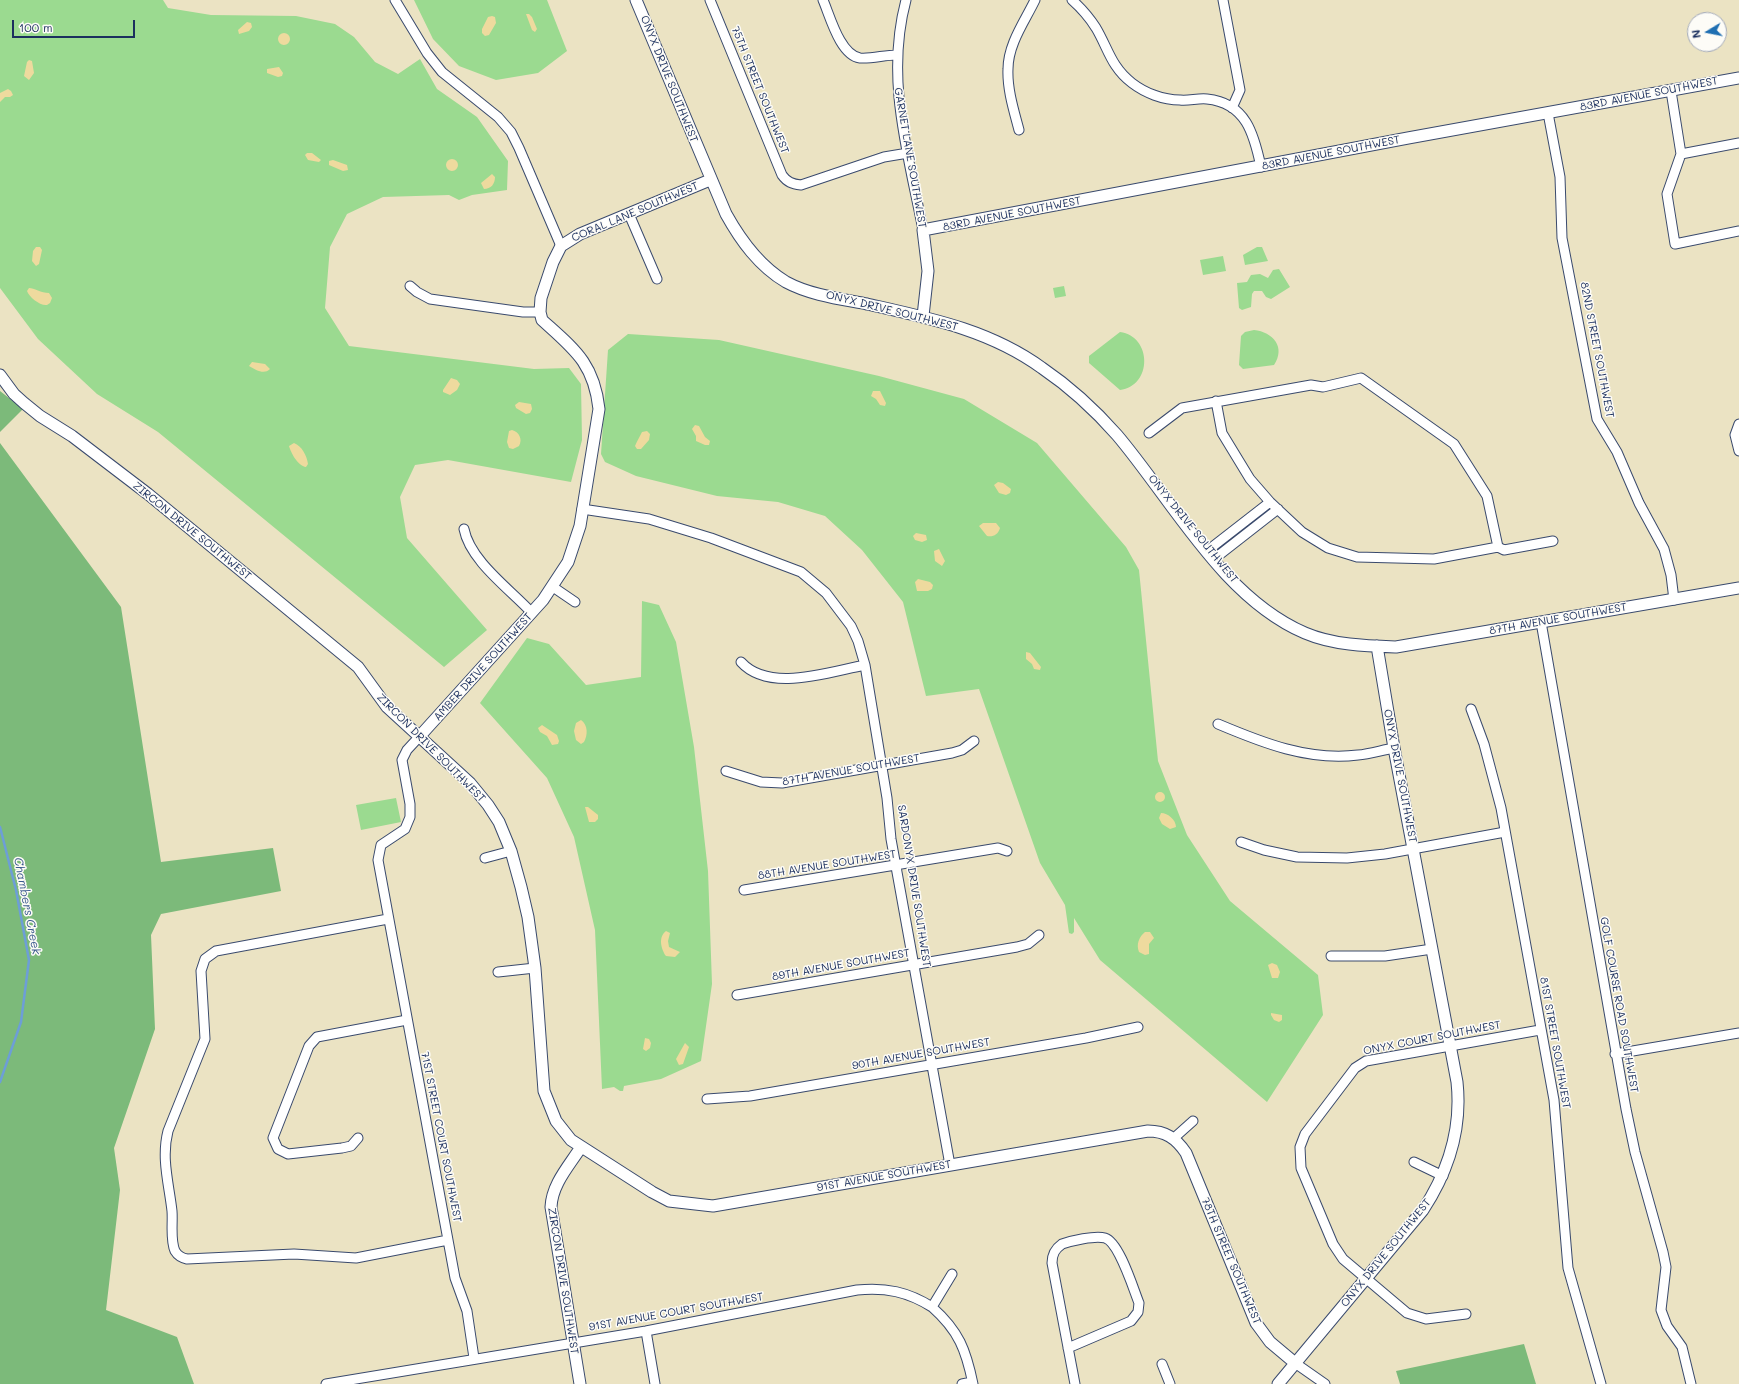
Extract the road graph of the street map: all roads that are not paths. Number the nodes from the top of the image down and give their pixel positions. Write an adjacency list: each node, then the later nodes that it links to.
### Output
1 (395, 0): 23 (street)
2 (636, 0): 19 (street, ONYX DRIVE SOUTHWEST)
3 (710, 0): 16 (street, 75TH STREET SOUTHWEST)
4 (823, 0): 9 (street)
5 (906, 0): 9 (street, GARNET LANE SOUTHWEST)
6 (1035, 0): 14 (street)
7 (1072, 0): 12 (street)
8 (1223, 0): 12 (street)
9 (896, 54): 16 (street, GARNET LANE SOUTHWEST)
10 (1739, 78): 11 (street, 83RD AVENUE SOUTHWEST)
11 (1671, 91): 13 (street, 83RD AVENUE SOUTHWEST); 17 (street)
12 (1232, 108): 18 (street)
13 (1548, 113): 18 (street, 83RD AVENUE SOUTHWEST); 42 (street, 82ND STREET SOUTHWEST)
14 (1019, 130)
15 (1739, 143): 17 (street)
16 (908, 153): 21 (street, GARNET LANE SOUTHWEST)
17 (1681, 154): 22 (street)
18 (1261, 167): 21 (street, 83RD AVENUE SOUTHWEST)
19 (710, 180): 20 (street, CORAL LANE SOUTHWEST); 27 (street, ONYX DRIVE SOUTHWEST)
20 (629, 214): 23 (street, CORAL LANE SOUTHWEST); 24 (street)
21 (923, 230): 27 (street, GARNET LANE SOUTHWEST)
22 (1739, 231)
23 (561, 246): 26 (street)
24 (657, 279)
25 (410, 286): 26 (street)
26 (540, 312): 34 (street, AMBER DRIVE SOUTHWEST)
27 (923, 316): 39 (street, ONYX DRIVE SOUTHWEST)
28 (0, 376): 51 (street, ZIRCON DRIVE SOUTHWEST)
29 (1216, 401): 31 (street); 33 (street); 38 (street)
30 (1739, 424): 32 (street)
31 (1149, 434)
32 (1739, 451)
33 (1270, 502): 35 (street); 39 (street)
34 (582, 509): 40 (street, AMBER DRIVE SOUTHWEST); 48 (street, SARDONYX DRIVE SOUTHWEST)
35 (1278, 509): 38 (street); 39 (street)
36 (464, 529): 44 (street)
37 (1553, 541): 38 (street)
38 (1498, 547)
39 (1211, 555): 46 (street, ONYX DRIVE SOUTHWEST)
40 (553, 587): 43 (street); 44 (street, AMBER DRIVE SOUTHWEST)
41 (1739, 588): 42 (street, 87TH AVENUE SOUTHWEST)
42 (1674, 600): 45 (street, 87TH AVENUE SOUTHWEST)
43 (575, 602)
44 (532, 613): 51 (street, AMBER DRIVE SOUTHWEST)
45 (1540, 622): 46 (street, 87TH AVENUE SOUTHWEST); 77 (street, GOLF COURSE ROAD SOUTHWEST)
46 (1377, 646): 53 (street, ONYX DRIVE SOUTHWEST)
47 (741, 662): 48 (street)
48 (865, 666): 54 (street, SARDONYX DRIVE SOUTHWEST)
49 (1471, 709): 56 (street, 81ST STREET SOUTHWEST)
50 (1218, 724): 53 (street)
51 (418, 737): 59 (street, ZIRCON DRIVE SOUTHWEST); 64 (street, AMBER DRIVE SOUTHWEST)
52 (974, 741): 54 (street, 87TH AVENUE SOUTHWEST)
53 (1394, 748): 58 (street, ONYX DRIVE SOUTHWEST)
54 (882, 765): 55 (street, 87TH AVENUE SOUTHWEST); 62 (street, SARDONYX DRIVE SOUTHWEST)
55 (726, 771)
56 (1505, 832): 58 (street); 74 (street, 81ST STREET SOUTHWEST)
57 (1241, 842): 58 (street)
58 (1413, 848): 66 (street, ONYX DRIVE SOUTHWEST)
59 (511, 850): 61 (street); 69 (street, ZIRCON DRIVE SOUTHWEST)
60 (1007, 851): 62 (street, 88TH AVENUE SOUTHWEST)
61 (485, 858)
62 (896, 866): 63 (street, 88TH AVENUE SOUTHWEST); 68 (street, SARDONYX DRIVE SOUTHWEST)
63 (744, 890)
64 (388, 919): 72 (street, 71ST STREET COURT SOUTHWEST); 87 (street)
65 (1039, 935): 68 (street, 89TH AVENUE SOUTHWEST)
66 (1432, 949): 67 (street); 76 (street, ONYX DRIVE SOUTHWEST)
67 (1331, 956)
68 (914, 965): 71 (street, 89TH AVENUE SOUTHWEST); 78 (street, SARDONYX DRIVE SOUTHWEST)
69 (535, 968): 70 (street); 83 (street, ZIRCON DRIVE SOUTHWEST)
70 (498, 972)
71 (737, 995)
72 (407, 1020): 81 (street); 87 (street, 71ST STREET COURT SOUTHWEST)
73 (1138, 1028): 78 (street, 90TH AVENUE SOUTHWEST)
74 (1540, 1030): 76 (street, ONYX COURT SOUTHWEST); 107 (street, 81ST STREET SOUTHWEST)
75 (1739, 1033): 77 (street)
76 (1450, 1046): 86 (street, ONYX DRIVE SOUTHWEST); 89 (street, ONYX COURT SOUTHWEST)
77 (1615, 1054): 108 (street, GOLF COURSE ROAD SOUTHWEST)
78 (932, 1064): 79 (street, 90TH AVENUE SOUTHWEST); 85 (street, SARDONYX DRIVE SOUTHWEST)
79 (707, 1099)
80 (1193, 1121): 82 (street)
81 (358, 1138)
82 (1174, 1138): 85 (street, 91ST AVENUE SOUTHWEST); 96 (street, 78TH STREET SOUTHWEST)
83 (581, 1147): 85 (street, 91ST AVENUE SOUTHWEST); 93 (street, ZIRCON DRIVE SOUTHWEST)
84 (1414, 1162): 86 (street)
85 (950, 1165)
86 (1443, 1176): 89 (street, ONYX DRIVE SOUTHWEST)
87 (448, 1240): 95 (street, 71ST STREET COURT SOUTHWEST)
88 (952, 1274): 90 (street)
89 (1365, 1279): 91 (street, ONYX COURT SOUTHWEST); 96 (street, ONYX DRIVE SOUTHWEST)
90 (932, 1306): 92 (street, 91ST AVENUE COURT SOUTHWEST); 98 (street, 91ST AVENUE COURT SOUTHWEST)
91 (1466, 1314)
92 (646, 1331): 93 (street, 91ST AVENUE COURT SOUTHWEST); 101 (street)
93 (573, 1342): 95 (street, 91ST AVENUE COURT SOUTHWEST); 100 (street, ZIRCON DRIVE SOUTHWEST)
94 (1068, 1348): 94 (street); 103 (street)
95 (474, 1358): 99 (street, 91ST AVENUE COURT SOUTHWEST)
96 (1296, 1363): 105 (street, ONYX DRIVE SOUTHWEST); 106 (street, 78TH STREET SOUTHWEST)
97 (1162, 1364): 104 (street)
98 (973, 1383): 102 (street)
99 (326, 1384)
100 (580, 1384)
101 (655, 1384)
102 (962, 1384)
103 (1074, 1384)
104 (1170, 1384)
105 (1278, 1384)
106 (1325, 1384)
107 (1601, 1384)
108 (1690, 1384)

